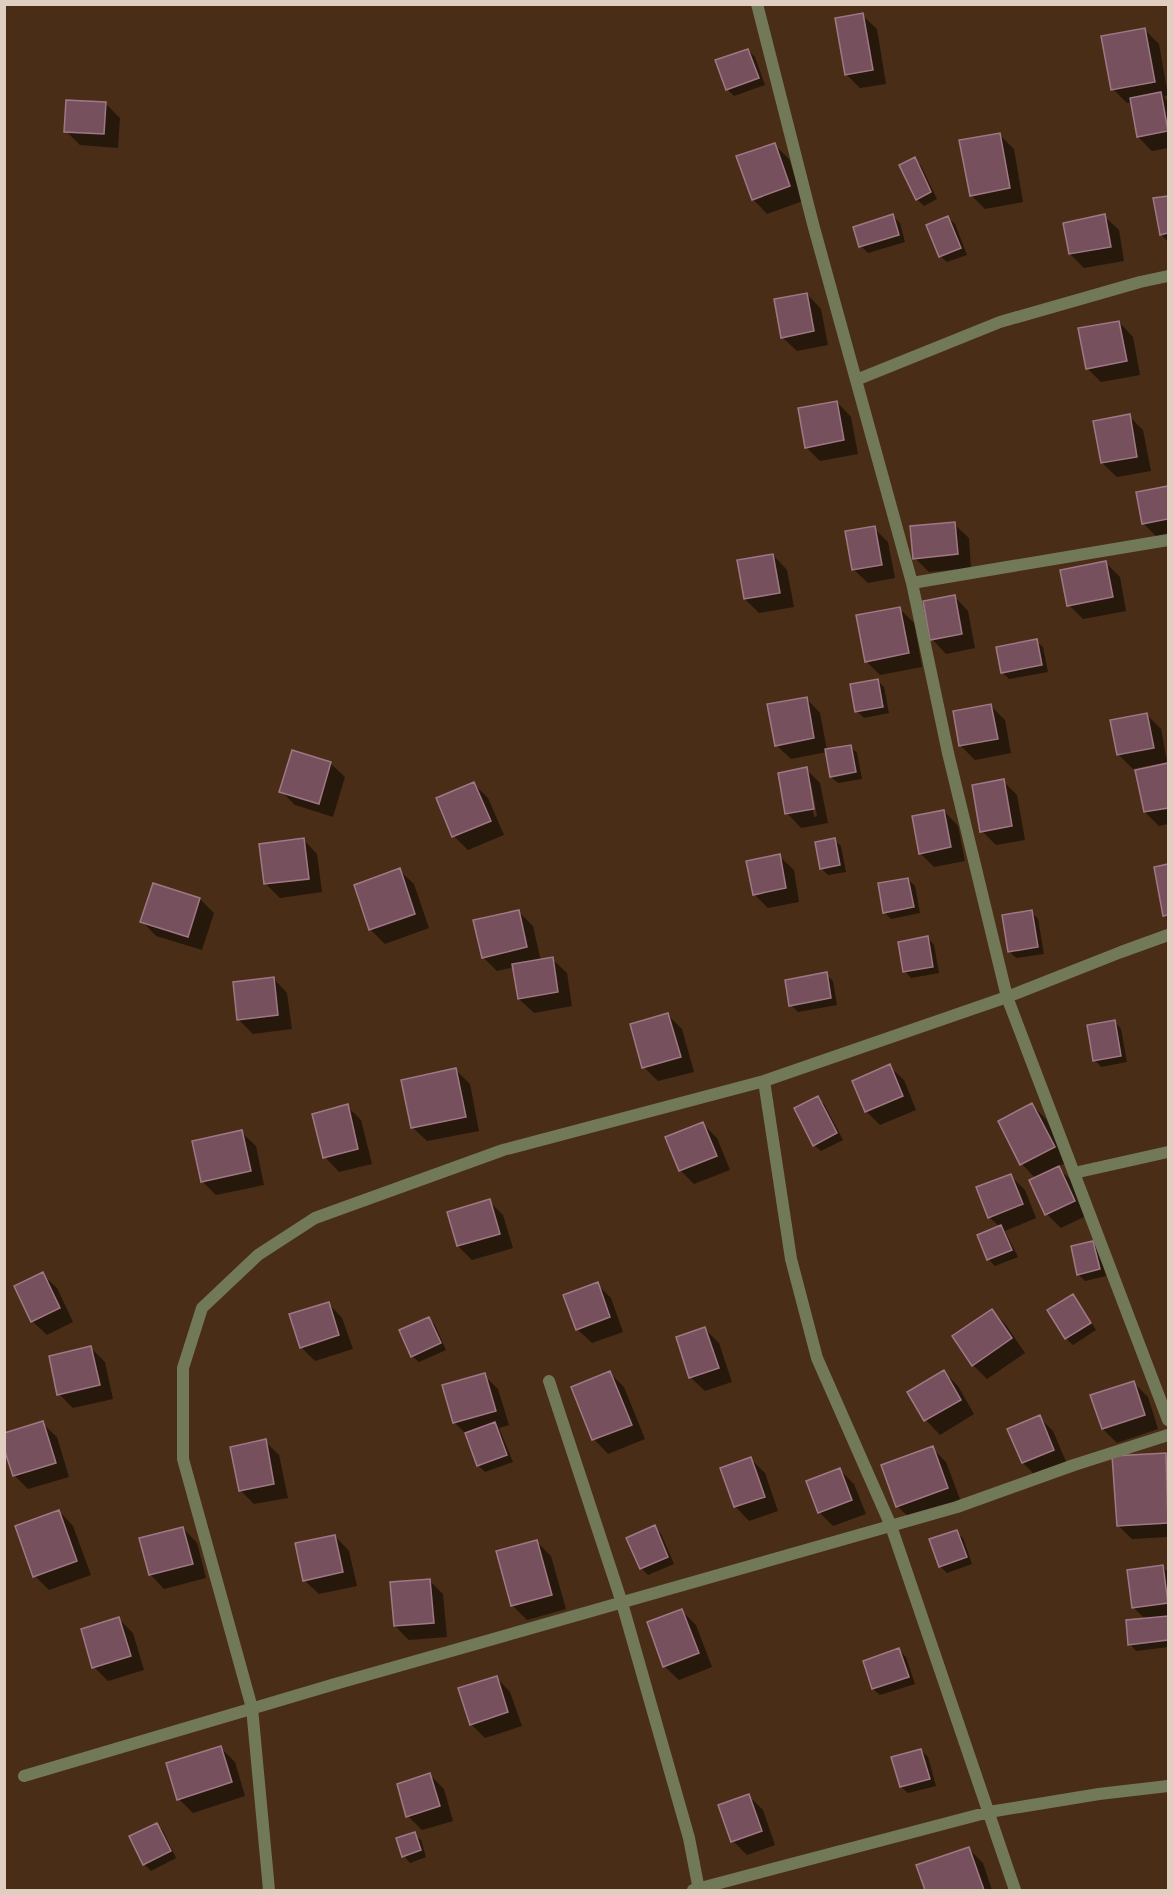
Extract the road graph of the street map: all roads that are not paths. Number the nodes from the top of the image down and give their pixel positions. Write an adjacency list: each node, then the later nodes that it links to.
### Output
1 (757, 4): 3 (street)
2 (1168, 276): 3 (street)
3 (856, 380): 5 (street)
4 (1168, 540): 5 (street)
5 (912, 584): 7 (street)
6 (1168, 935): 7 (street)
7 (1006, 997): 8 (street); 10 (street)
8 (764, 1081): 14 (street); 16 (street)
9 (1168, 1152): 10 (street)
10 (1074, 1173): 12 (street)
11 (549, 1381): 15 (street)
12 (1168, 1420)
13 (1168, 1435): 14 (street)
14 (891, 1526): 15 (street); 19 (street)
15 (622, 1602): 16 (street); 21 (street)
16 (252, 1708): 17 (street); 20 (street)
17 (24, 1776)
18 (1168, 1786): 19 (street)
19 (989, 1812): 21 (street); 22 (street)
20 (269, 1890)
21 (697, 1890)
22 (1015, 1890)

